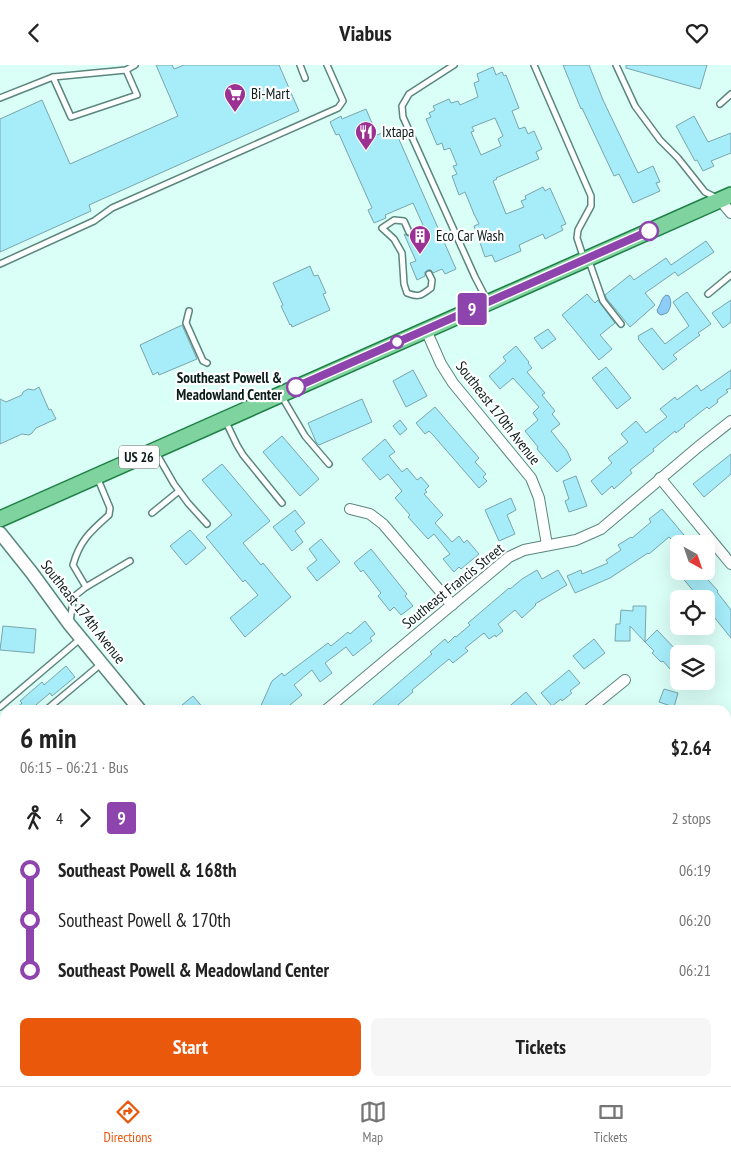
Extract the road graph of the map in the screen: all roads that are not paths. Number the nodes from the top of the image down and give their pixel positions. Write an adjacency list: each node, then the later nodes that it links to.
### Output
1 (135, 65): 7 (lane)
2 (300, 65): 9 (lane)
3 (327, 65): 17 (lane)
4 (454, 65): 21 (lane)
5 (534, 65): 16 (lane)
6 (616, 65): 13 (lane)
7 (126, 70): 8 (lane); 8 (lane)
8 (53, 77): 11 (lane)
9 (305, 78)
10 (731, 94): 12 (lane)
11 (0, 98)
12 (720, 103)
13 (726, 197): 14 (street); 16 (main road, US 26)
14 (731, 213)
15 (409, 232): 18 (lane)
16 (586, 259): 21 (main road, US 26); 23 (lane)
17 (0, 264)
18 (429, 274)
19 (731, 275): 20 (lane)
20 (708, 294)
21 (488, 302): 24 (main road, US 26)
22 (189, 311): 25 (lane)
23 (621, 324)
24 (426, 329): 26 (main road, US 26); 40 (street, Southeast 170th Avenue)
25 (207, 363)
26 (281, 394): 27 (main road, US 26); 30 (lane)
27 (224, 420): 29 (main road, US 26); 34 (lane)
28 (731, 421): 32 (street, Southeast Francis Street)
29 (155, 451): 31 (main road, US 26); 33 (lane)
30 (329, 464)
31 (97, 476): 37 (main road, US 26); 43 (lane)
32 (660, 479): 40 (street, Southeast Francis Street); 42 (street)
33 (179, 491): 36 (lane); 38 (lane)
34 (282, 503)
35 (350, 509): 44 (street)
36 (152, 513)
37 (0, 519)
38 (207, 524)
39 (0, 533): 45 (street, Southeast 174th Avenue)
40 (547, 545): 44 (street, Southeast Francis Street)
41 (130, 561): 43 (lane)
42 (731, 564)
43 (86, 587): 45 (lane)
44 (452, 605): 52 (street, Southeast Francis Street)
45 (70, 625): 46 (street, Southeast 174th Avenue)
46 (80, 638): 47 (street, Southeast 174th Avenue); 49 (lane)
47 (102, 664): 50 (lane); 51 (street, Southeast 174th Avenue)
48 (625, 680): 53 (street)
49 (2, 705)
50 (52, 705)
51 (136, 705)
52 (332, 705)
53 (594, 705)

